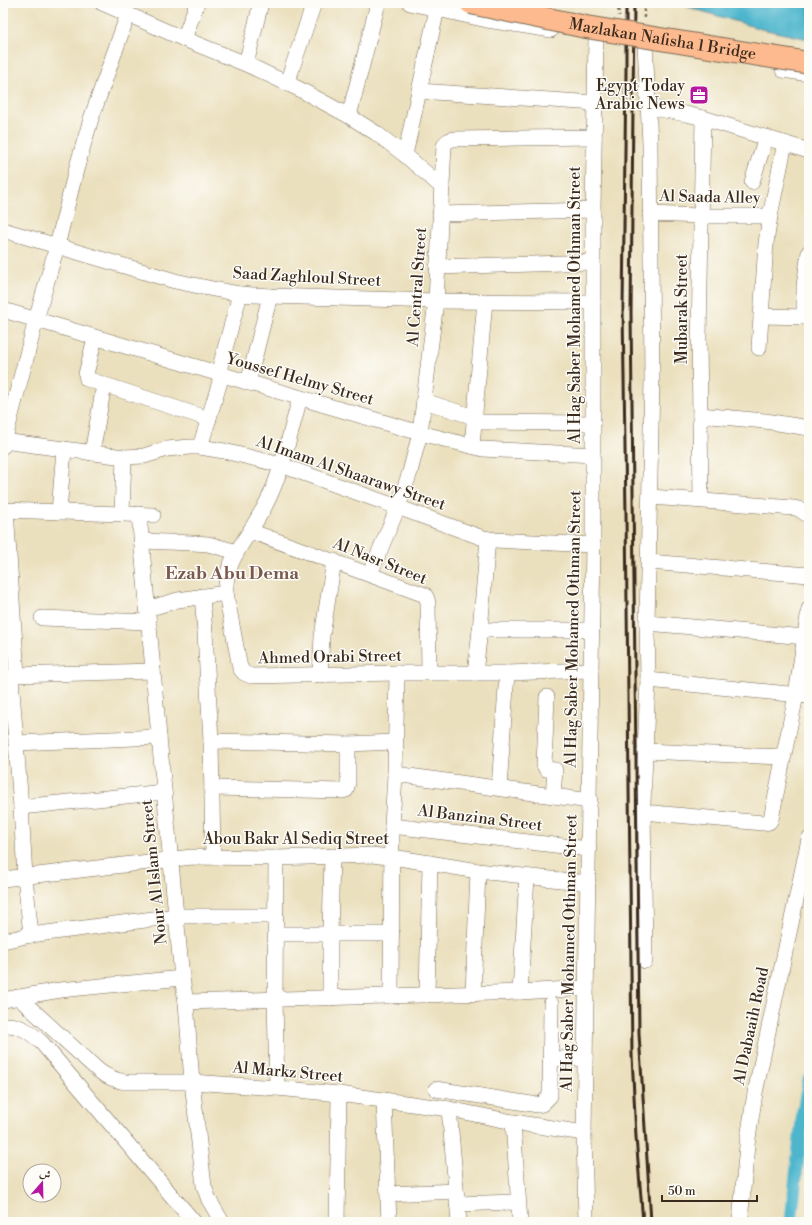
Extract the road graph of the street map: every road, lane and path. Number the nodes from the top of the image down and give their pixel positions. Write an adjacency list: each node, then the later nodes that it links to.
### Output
1 (104, 3): 11 (street)
2 (197, 3): 15 (street)
3 (262, 3): 18 (street)
4 (314, 3): 20 (street)
5 (378, 3): 24 (street)
6 (410, 3): 10 (street)
7 (471, 3): 17 (highway, Mazlakan Nafisha 1 Bridge, bridge)
8 (618, 3): 12 (path)
9 (644, 3): 13 (path)
10 (437, 9): 14 (street); 21 (street)
11 (128, 14): 15 (street); 39 (street)
12 (618, 17)
13 (644, 20)
14 (596, 37): 16 (street); 22 (street, Al Hag Saber Mohamed Othman Street)
15 (184, 39): 18 (street)
16 (645, 44): 19 (street); 23 (street)
17 (809, 63)
18 (246, 64): 20 (street)
19 (809, 74)
20 (287, 83): 24 (street)
21 (419, 91): 22 (street); 30 (street)
22 (595, 103): 26 (street, Al Hag Saber Mohamed Othman Street)
23 (648, 107): 25 (street); 35 (street)
24 (349, 116): 30 (street)
25 (703, 118): 27 (street); 36 (street, Mubarak Street)
26 (594, 137): 32 (street, Al Central Street); 33 (street, Al Hag Saber Mohamed Othman Street)
27 (766, 137): 28 (street); 31 (street)
28 (785, 143): 29 (street); 37 (street)
29 (809, 151)
30 (405, 155): 32 (street)
31 (752, 182)
32 (442, 187): 34 (street, Al Central Street)
33 (593, 210): 34 (street); 41 (street, Al Hag Saber Mohamed Othman Street)
34 (440, 214): 42 (street, Al Central Street)
35 (650, 214): 36 (street, Al Saada Alley); 73 (street)
36 (701, 216): 37 (street, Al Saada Alley); 59 (street, Mubarak Street)
37 (770, 216): 49 (street)
38 (3, 230): 39 (street, Saad Zaghloul Street)
39 (57, 246): 43 (street, Saad Zaghloul Street); 51 (street)
40 (809, 252): 50 (street)
41 (593, 262): 42 (street); 47 (street, Al Hag Saber Mohamed Othman Street)
42 (437, 268): 45 (street, Al Central Street)
43 (240, 294): 44 (street, Saad Zaghloul Street); 54 (street)
44 (270, 296): 45 (street, Saad Zaghloul Street); 55 (street)
45 (436, 301): 46 (street, Saad Zaghloul Street); 58 (street, Al Central Street)
46 (485, 301): 47 (street, Saad Zaghloul Street); 61 (street)
47 (593, 302): 62 (street, Al Hag Saber Mohamed Othman Street)
48 (3, 310): 51 (street, Youssef Helmy Street)
49 (761, 316): 50 (street); 53 (street)
50 (807, 317)
51 (36, 320): 52 (street, Youssef Helmy Street); 65 (street)
52 (95, 338): 54 (street, Youssef Helmy Street); 56 (street)
53 (759, 348)
54 (220, 374): 55 (street, Youssef Helmy Street); 60 (street)
55 (248, 383): 57 (street, Youssef Helmy Street)
56 (104, 385): 60 (street); 69 (street)
57 (300, 398): 64 (street, Youssef Helmy Street); 72 (street, Ahmed Orabi Street)
58 (424, 401): 61 (street); 64 (street, Al Central Street)
59 (700, 415): 63 (street); 74 (street, Mubarak Street)
60 (209, 418): 67 (street)
61 (474, 419): 62 (street); 66 (street)
62 (593, 423): 70 (street, Al Hag Saber Mohamed Othman Street)
63 (809, 428)
64 (420, 434): 66 (street, Youssef Helmy Street); 75 (street, Al Central Street)
65 (3, 443): 68 (street, Al Imam Al Shaarawy Street)
66 (472, 446): 70 (street, Youssef Helmy Street)
67 (200, 447): 71 (street, Al Imam Al Shaarawy Street); 72 (street, Al Imam Al Shaarawy Street)
68 (64, 449): 69 (street, Al Imam Al Shaarawy Street); 77 (street)
69 (92, 453): 71 (street, Al Imam Al Shaarawy Street)
70 (593, 455): 83 (street, Al Hag Saber Mohamed Othman Street)
71 (124, 457): 78 (street)
72 (281, 465): 75 (street, Al Imam Al Shaarawy Street); 80 (street, Ahmed Orabi Street)
73 (650, 497): 74 (street); 86 (street)
74 (701, 500): 79 (street)
75 (398, 507): 81 (street, Al Imam Al Shaarawy Street); 87 (street, Al Central Street)
76 (4, 510): 77 (street); 104 (street)
77 (59, 512): 78 (street)
78 (122, 514): 82 (street, Nour Al Islam Street)
79 (809, 516)
80 (250, 531): 84 (street, Ahmed Orabi Street); 85 (street, Al Nasr Street)
81 (488, 539): 83 (street, Al Imam Al Shaarawy Street); 95 (street)
82 (142, 541): 84 (street); 92 (street, Nour Al Islam Street)
83 (593, 545): 96 (street, Al Hag Saber Mohamed Othman Street)
84 (236, 552): 89 (street, Ahmed Orabi Street)
85 (334, 561): 87 (street, Al Nasr Street); 105 (street)
86 (649, 562): 88 (street); 94 (street)
87 (370, 574): 101 (street, Al Nasr Street)
88 (809, 575)
89 (226, 593): 90 (street); 105 (street, Ahmed Orabi Street)
90 (202, 596): 92 (street); 110 (street)
91 (809, 609): 97 (street)
92 (148, 615): 93 (street); 99 (street, Nour Al Islam Street)
93 (42, 618)
94 (647, 624): 97 (street); 106 (street)
95 (480, 630): 96 (street); 102 (street)
96 (592, 630): 98 (street, Al Hag Saber Mohamed Othman Street)
97 (805, 637): 107 (street)
98 (591, 670): 103 (street, Ahmed Orabi Street); 121 (street, Al Hag Saber Mohamed Othman Street)
99 (153, 671): 104 (street); 109 (street, Nour Al Islam Street)
100 (397, 673): 101 (street, Ahmed Orabi Street); 105 (street, Ahmed Orabi Street); 111 (street)
101 (429, 673): 102 (street, Ahmed Orabi Street)
102 (475, 673): 103 (street, Ahmed Orabi Street)
103 (507, 673): 118 (street)
104 (17, 675): 112 (street)
105 (320, 675)
106 (648, 680): 107 (street); 114 (street)
107 (802, 696): 115 (street)
108 (547, 697): 120 (street)
109 (159, 737): 112 (street); 119 (street, Nour Al Islam Street)
110 (211, 740): 113 (street); 117 (street)
111 (396, 742): 113 (street); 116 (street)
112 (16, 743): 122 (street)
113 (348, 744): 117 (street)
114 (645, 751): 115 (street); 123 (street)
115 (783, 757): 123 (street)
116 (395, 774): 118 (street); 124 (street)
117 (212, 788): 128 (street)
118 (499, 788): 120 (street)
119 (164, 792): 122 (street); 131 (street, Nour Al Islam Street)
120 (553, 796): 121 (street)
121 (590, 801): 126 (street, Al Hag Saber Mohamed Othman Street)
122 (21, 807): 134 (street)
123 (643, 812): 145 (street)
124 (392, 826): 126 (street, Al Banzina Street); 129 (street)
125 (809, 839): 179 (street, Al Dabaaih Road)
126 (588, 849): 137 (street, Al Hag Saber Mohamed Othman Street)
127 (332, 856): 129 (street, Abou Bakr Al Sediq Street); 130 (street, Abou Bakr Al Sediq Street); 141 (street)
128 (213, 857): 130 (street, Abou Bakr Al Sediq Street); 131 (street, Abou Bakr Al Sediq Street)
129 (392, 857): 132 (street, Abou Bakr Al Sediq Street); 142 (street)
130 (276, 858): 139 (street)
131 (171, 859): 134 (street, Abou Bakr Al Sediq Street); 138 (street, Nour Al Islam Street)
132 (430, 863): 133 (street, Abou Bakr Al Sediq Street); 150 (street)
133 (478, 871): 135 (street, Abou Bakr Al Sediq Street); 149 (street)
134 (25, 877): 136 (street, Abou Bakr Al Sediq Street); 143 (street)
135 (528, 877): 137 (street, Abou Bakr Al Sediq Street); 148 (street)
136 (3, 879)
137 (588, 883): 147 (street, Al Hag Saber Mohamed Othman Street)
138 (176, 916): 139 (street); 143 (street); 146 (street, Nour Al Islam Street)
139 (276, 916): 140 (street)
140 (276, 934): 141 (street); 154 (street)
141 (330, 934): 142 (street); 153 (street)
142 (392, 934): 152 (street)
143 (31, 935): 144 (street)
144 (3, 941)
145 (645, 961)
146 (182, 978): 151 (street); 156 (street, Nour Al Islam Street)
147 (586, 988): 148 (street); 159 (street, Al Hag Saber Mohamed Othman Street)
148 (520, 992): 149 (street)
149 (472, 994): 150 (street)
150 (427, 995): 152 (street)
151 (18, 996): 155 (street); 161 (street, Al Markz Street)
152 (391, 996): 153 (street)
153 (330, 998): 154 (street)
154 (275, 999): 156 (street); 162 (street)
155 (3, 1000)
156 (186, 1002): 161 (street, Nour Al Islam Street)
157 (551, 1004): 160 (street)
158 (3, 1024): 172 (street)
159 (585, 1058): 160 (street); 168 (street, Al Hag Saber Mohamed Othman Street)
160 (550, 1059): 163 (street)
161 (192, 1082): 162 (street, Al Markz Street); 173 (street, Nour Al Islam Street)
162 (277, 1088): 164 (street, Al Markz Street)
163 (436, 1089)
164 (339, 1094): 165 (street, Al Markz Street); 174 (street)
165 (384, 1100): 166 (street, Al Markz Street); 169 (street)
166 (449, 1109): 167 (street, Al Markz Street); 170 (street)
167 (513, 1122): 168 (street, Al Markz Street); 171 (street)
168 (584, 1133): 178 (street, Al Hag Saber Mohamed Othman Street)
169 (388, 1194): 170 (street); 175 (street)
170 (457, 1197): 171 (street); 176 (street)
171 (518, 1202): 177 (street)
172 (194, 1222)
173 (222, 1222)
174 (337, 1222)
175 (389, 1222)
176 (459, 1222)
177 (520, 1222)
178 (586, 1222)
179 (740, 1222)

